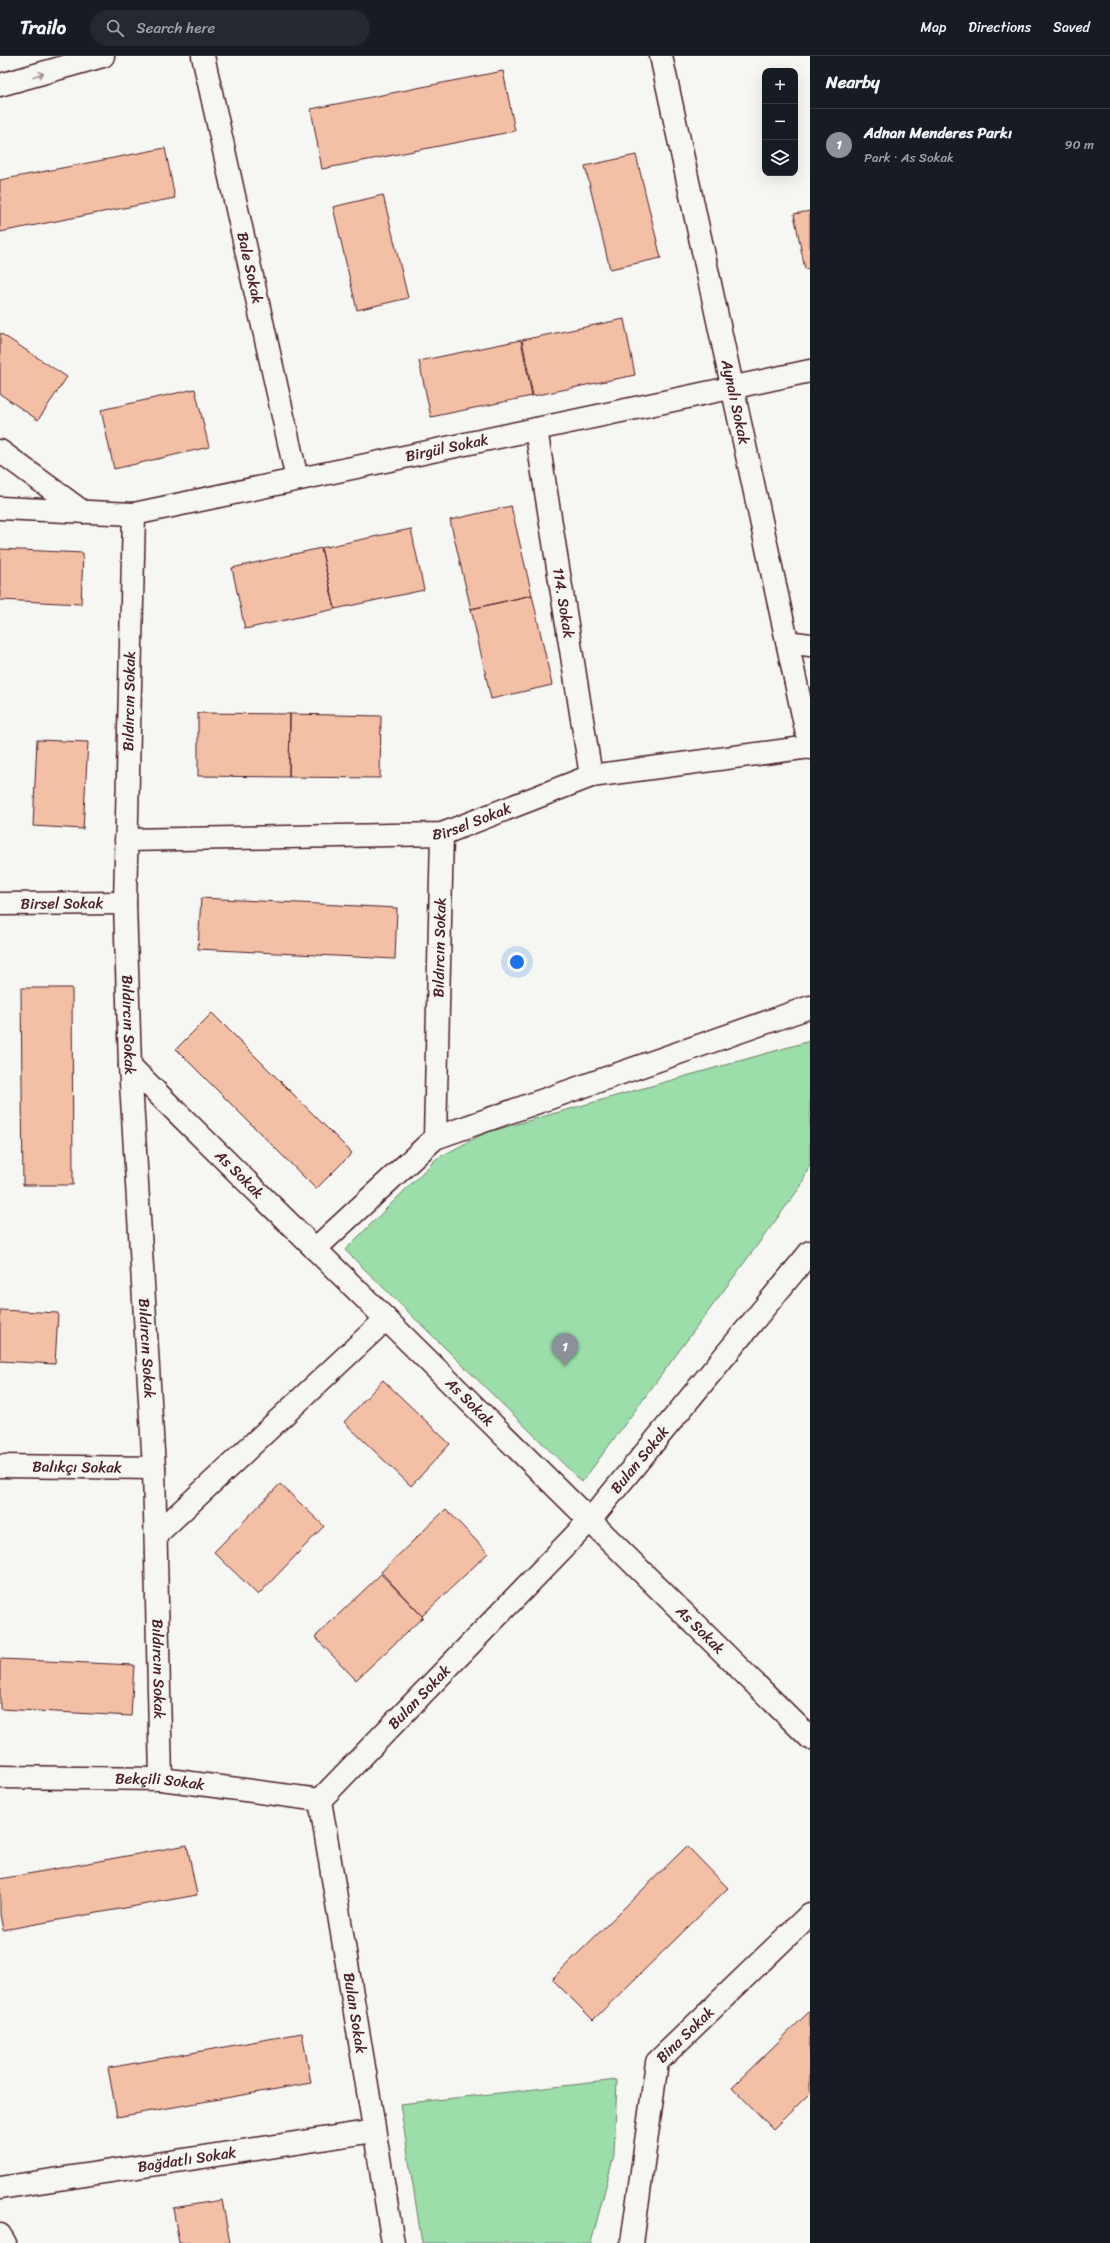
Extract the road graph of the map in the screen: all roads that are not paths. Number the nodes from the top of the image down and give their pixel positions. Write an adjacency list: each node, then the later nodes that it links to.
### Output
1 (103, 56): 4 (street, one-way to 1)
2 (204, 56): 9 (street, Bale Sokak)
3 (661, 56): 6 (street, Aynalı Sokak)
4 (0, 85)
5 (810, 371): 6 (street, Birgül Sokak)
6 (732, 387): 7 (street, Birgül Sokak); 13 (street, Aynalı Sokak)
7 (536, 429): 9 (street, Birgül Sokak); 16 (street, 114. Sokak)
8 (0, 451): 11 (street)
9 (297, 479): 12 (street, Birgül Sokak)
10 (0, 508): 11 (street, Birgül Sokak)
11 (83, 512): 12 (street, Birgül Sokak)
12 (134, 514): 18 (street, Bıldırcın Sokak)
13 (787, 642): 14 (street); 15 (street, Aynalı Sokak)
14 (810, 645)
15 (810, 747): 16 (street, Birsel Sokak)
16 (591, 776): 17 (street, Birsel Sokak)
17 (442, 834): 18 (street, Birsel Sokak); 23 (street, Bıldırcın Sokak)
18 (126, 840): 19 (street, Bıldırcın Sokak)
19 (125, 903): 20 (street, Birsel Sokak); 22 (street, Bıldırcın Sokak)
20 (0, 904)
21 (810, 1007): 23 (street)
22 (130, 1066): 24 (street, As Sokak); 28 (street, Bıldırcın Sokak)
23 (435, 1138): 24 (street)
24 (315, 1249): 26 (street, As Sokak)
25 (810, 1252): 29 (street, Bulan Sokak)
26 (386, 1319): 29 (street, As Sokak); 30 (street)
27 (0, 1466): 28 (street, Balıkçı Sokak)
28 (154, 1468): 30 (street, Bıldırcın Sokak)
29 (590, 1520): 31 (street, As Sokak); 34 (street, Bulan Sokak)
30 (156, 1535): 33 (street, Bıldırcın Sokak)
31 (810, 1738)
32 (0, 1777): 33 (street, Bekçili Sokak)
33 (161, 1780): 34 (street, Bekçili Sokak)
34 (320, 1800): 36 (street, Bulan Sokak)
35 (810, 1914): 41 (street, Bina Sokak)
36 (374, 2131): 37 (street, Bağdatlı Sokak); 40 (street, Bulan Sokak)
37 (0, 2188)
38 (0, 2235): 39 (street)
39 (5, 2243)
40 (393, 2243)
41 (632, 2243)

